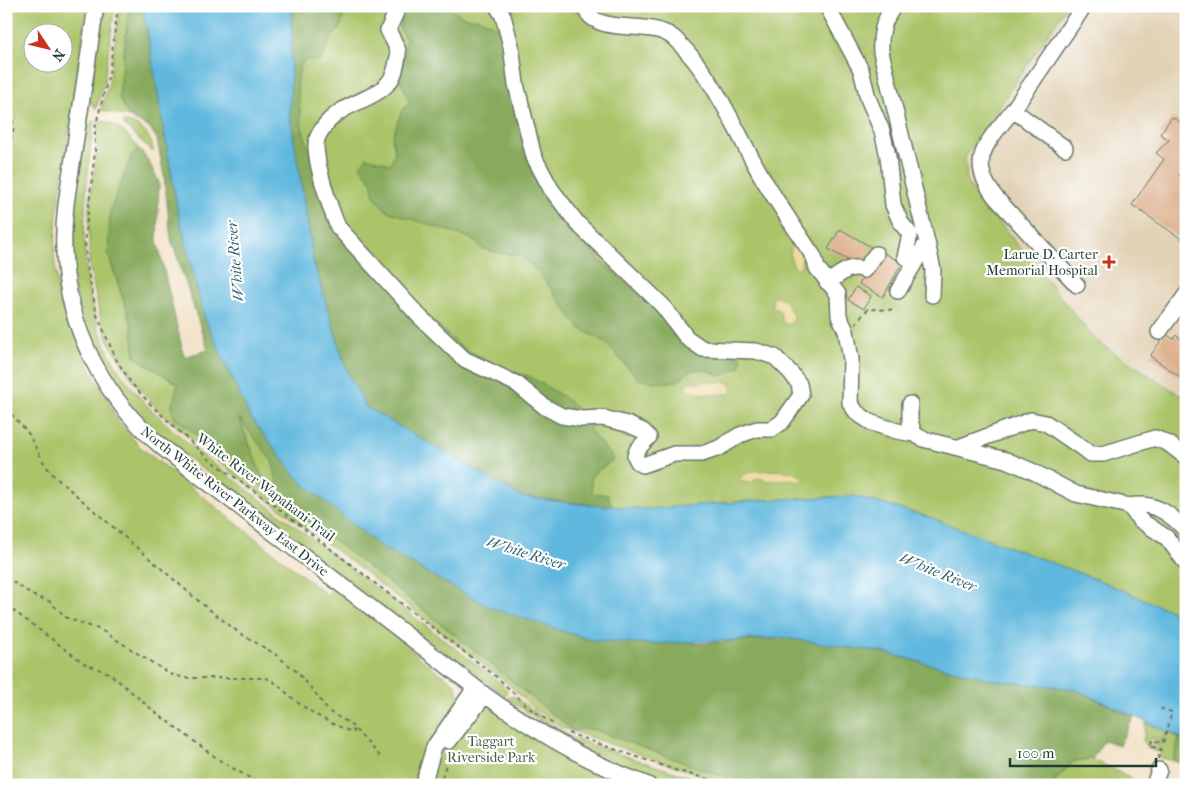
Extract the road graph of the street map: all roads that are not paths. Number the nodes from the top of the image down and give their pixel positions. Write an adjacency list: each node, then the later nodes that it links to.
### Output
1 (96, 6): 26 (street, North White River Parkway East Drive)
2 (399, 6): 3 (street)
3 (497, 6)
4 (584, 6): 13 (street)
5 (827, 6): 12 (street)
6 (894, 6): 10 (street)
7 (1084, 6): 8 (street)
8 (1013, 110): 9 (street); 14 (street)
9 (1064, 148)
10 (927, 242): 12 (street); 16 (street)
11 (876, 254): 13 (street)
12 (918, 257): 15 (street)
13 (827, 282): 20 (street)
14 (1077, 285)
15 (898, 290)
16 (932, 295)
17 (1186, 295): 18 (street)
18 (1159, 332)
19 (910, 404): 20 (street)
20 (912, 427): 21 (street)
21 (959, 447): 22 (street); 23 (street)
22 (1186, 457)
23 (1129, 506): 24 (street); 25 (street)
24 (1186, 530)
25 (1186, 563)
26 (480, 691): 28 (street); 29 (street); 30 (street, North White River Parkway East Drive)
27 (1158, 766): 31 (street)
28 (423, 785)
29 (433, 785)
30 (648, 785)
31 (1154, 785)

